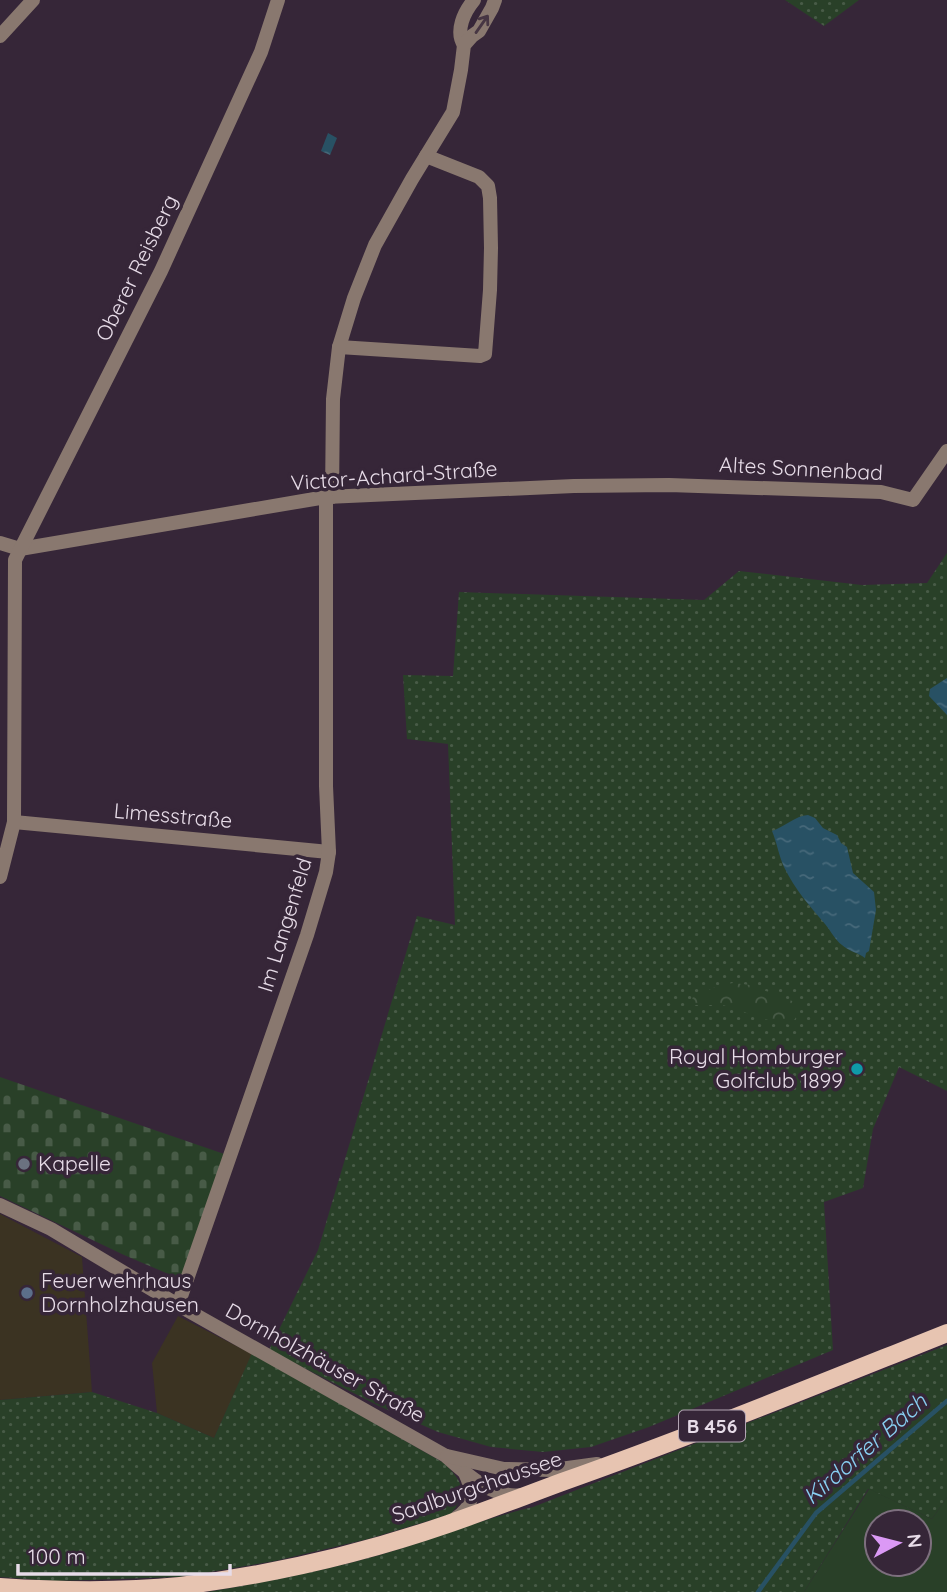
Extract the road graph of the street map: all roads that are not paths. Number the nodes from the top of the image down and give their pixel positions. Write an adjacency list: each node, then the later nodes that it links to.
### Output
1 (33, 0): 5 (street)
2 (278, 0): 13 (street, Oberer Reisberg)
3 (474, 0): 6 (street, Im Langenfeld)
4 (495, 0): 6 (street, one-way to 4)
5 (0, 36)
6 (464, 45): 7 (street, Im Langenfeld)
7 (426, 156): 8 (street, Im Langenfeld); 8 (street)
8 (339, 347): 11 (street, Im Langenfeld)
9 (947, 451): 10 (street, Altes Sonnenbad)
10 (669, 485): 11 (street, Victor-Achard-Straße)
11 (329, 497): 13 (street, Victor-Achard-Straße); 16 (street, Im Langenfeld)
12 (0, 543): 13 (street, Victor-Achard-Straße)
13 (20, 549): 14 (street, Oberer Reisberg)
14 (14, 822): 15 (street, Oberer Reisberg); 16 (street, Limesstraße)
15 (3, 851): 17 (street, Oberer Reisberg)
16 (329, 852): 19 (street, Im Langenfeld)
17 (0, 877)
18 (0, 1205): 19 (street, Dornholzhäuser Straße)
19 (178, 1305): 21 (street, Dornholzhäuser Straße)
20 (947, 1333): 22 (main road, Saalburgchaussee / B 456)
21 (446, 1455): 22 (street, Dornholzhäuser Straße); 23 (street, Dornholzhäuser Straße)
22 (621, 1461): 24 (main road, Saalburgchaussee / B 456)
23 (464, 1472): 24 (street, Dornholzhäuser Straße); 25 (street)
24 (528, 1494): 25 (main road, Saalburgchaussee / B 456)
25 (446, 1524): 26 (main road, Saalburgchaussee / B 456)
26 (0, 1587)

